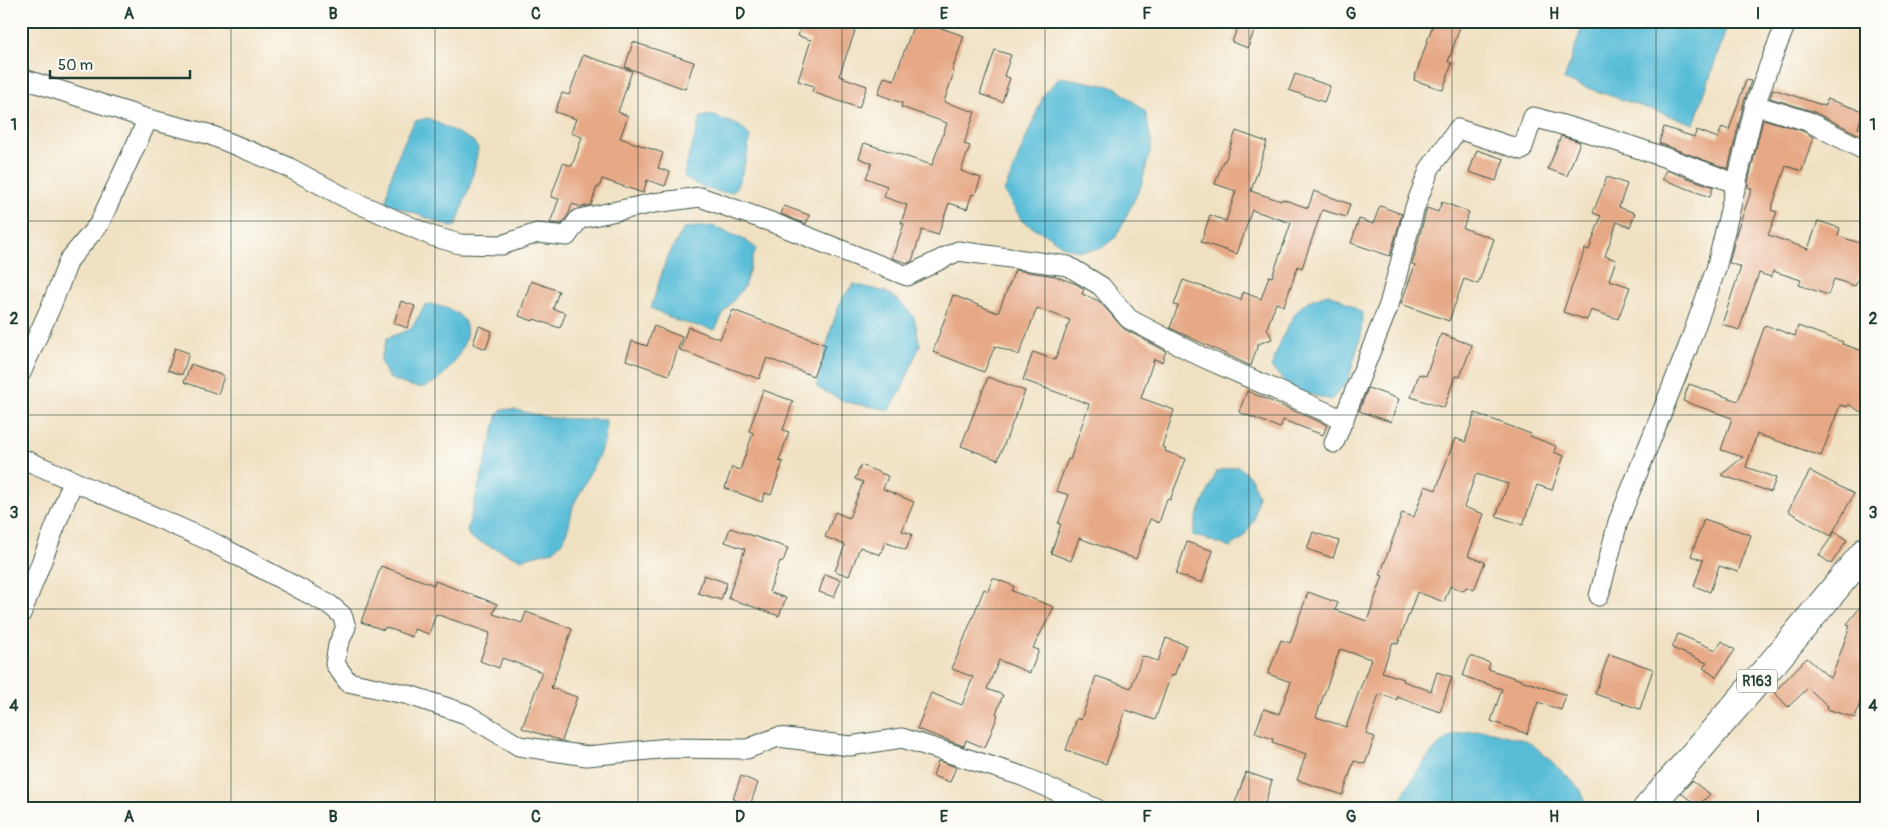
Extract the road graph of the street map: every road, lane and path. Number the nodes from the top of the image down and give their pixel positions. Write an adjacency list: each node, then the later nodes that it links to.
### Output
1 (1787, 21): 3 (street)
2 (21, 78): 4 (street)
3 (1755, 105): 5 (street); 6 (street)
4 (148, 119): 7 (street); 8 (street)
5 (1866, 151)
6 (1737, 184): 8 (street); 13 (street)
7 (21, 373)
8 (1344, 420): 9 (street)
9 (1334, 444)
10 (21, 458): 11 (street)
11 (68, 478): 14 (street); 15 (street)
12 (1866, 551): 16 (main road, R163)
13 (1599, 596)
14 (21, 614)
15 (1097, 809)
16 (1647, 809)

